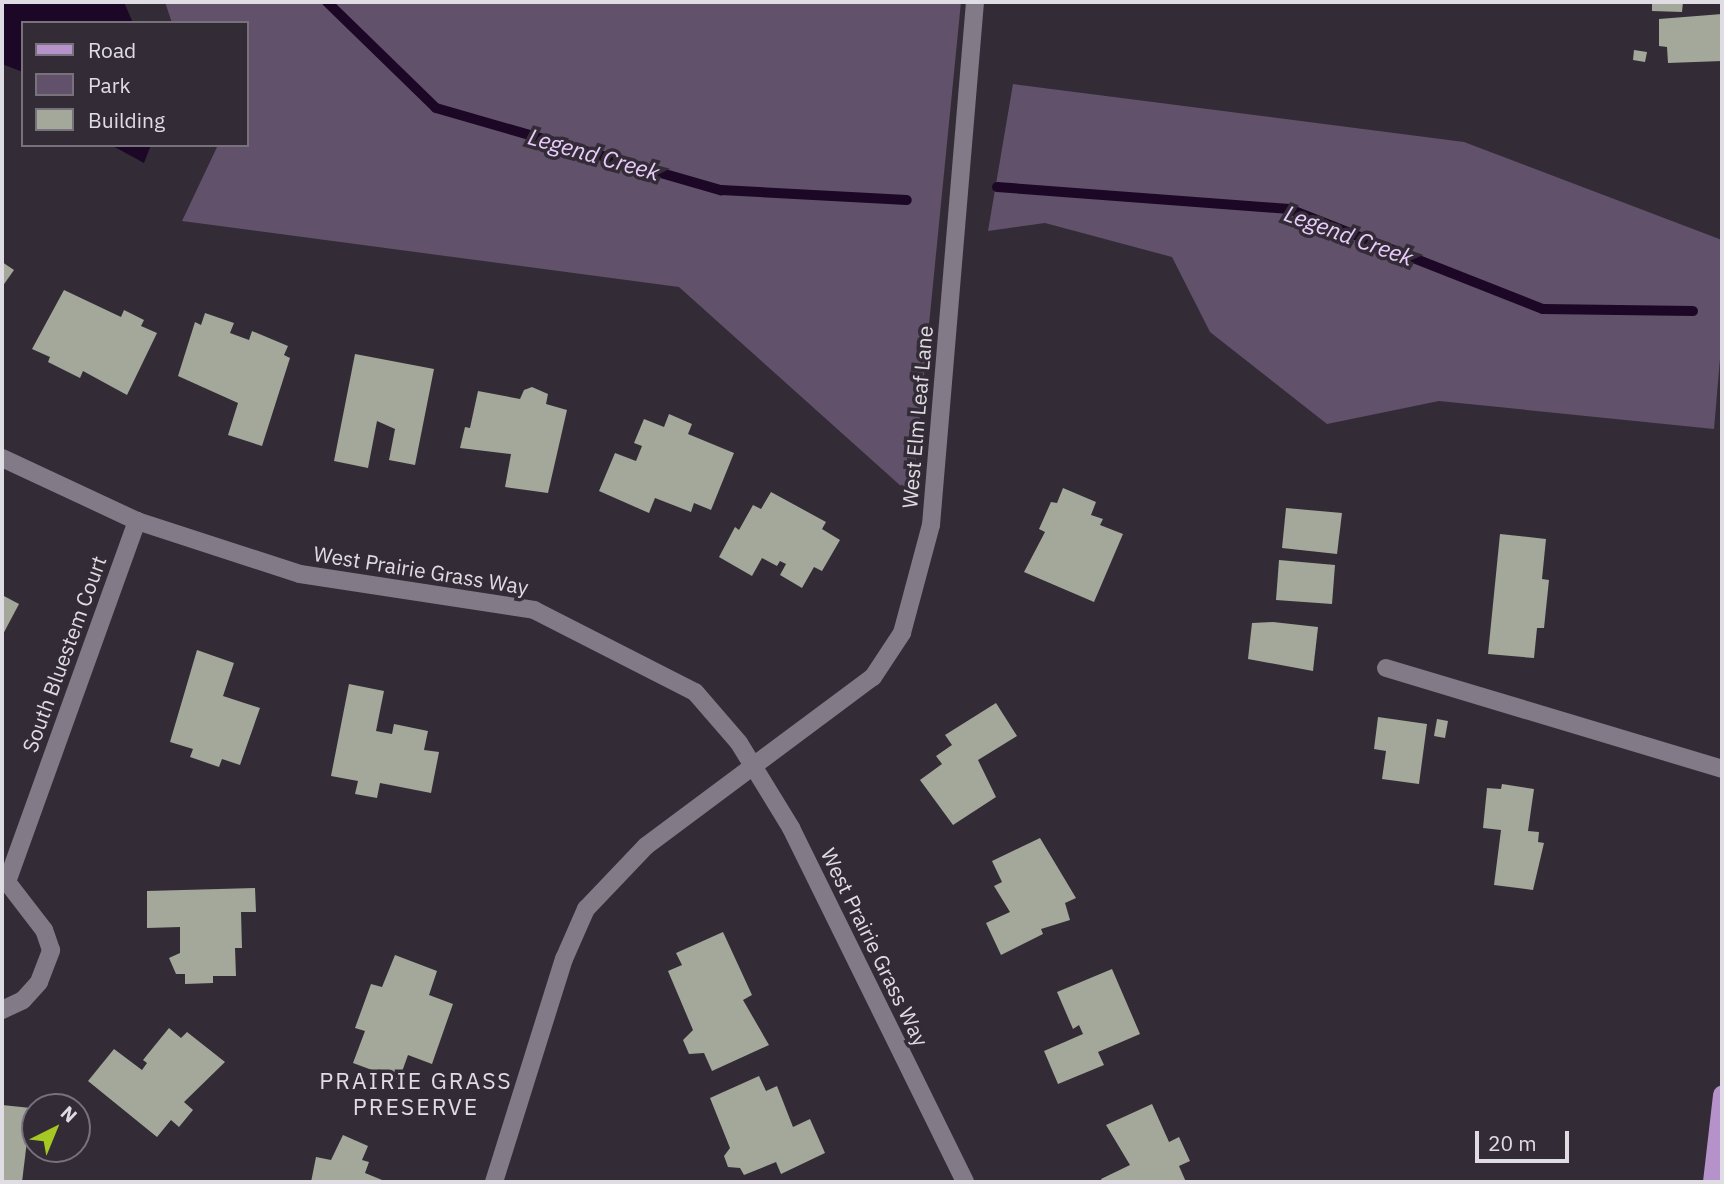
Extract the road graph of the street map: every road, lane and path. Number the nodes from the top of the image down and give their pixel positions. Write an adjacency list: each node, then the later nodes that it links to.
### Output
1 (975, 2): 5 (street, West Elm Leaf Lane)
2 (2, 458): 3 (street, West Prairie Grass Way)
3 (136, 521): 5 (street, West Prairie Grass Way); 7 (street, South Bluestem Court)
4 (1386, 668): 6 (street)
5 (753, 765): 10 (street, West Elm Leaf Lane); 11 (street, West Prairie Grass Way)
6 (1722, 769)
7 (4, 882): 8 (street, South Bluestem Court)
8 (2, 1010)
9 (1722, 1095): 12 (main road)
10 (494, 1182)
11 (965, 1182)
12 (1712, 1182)

